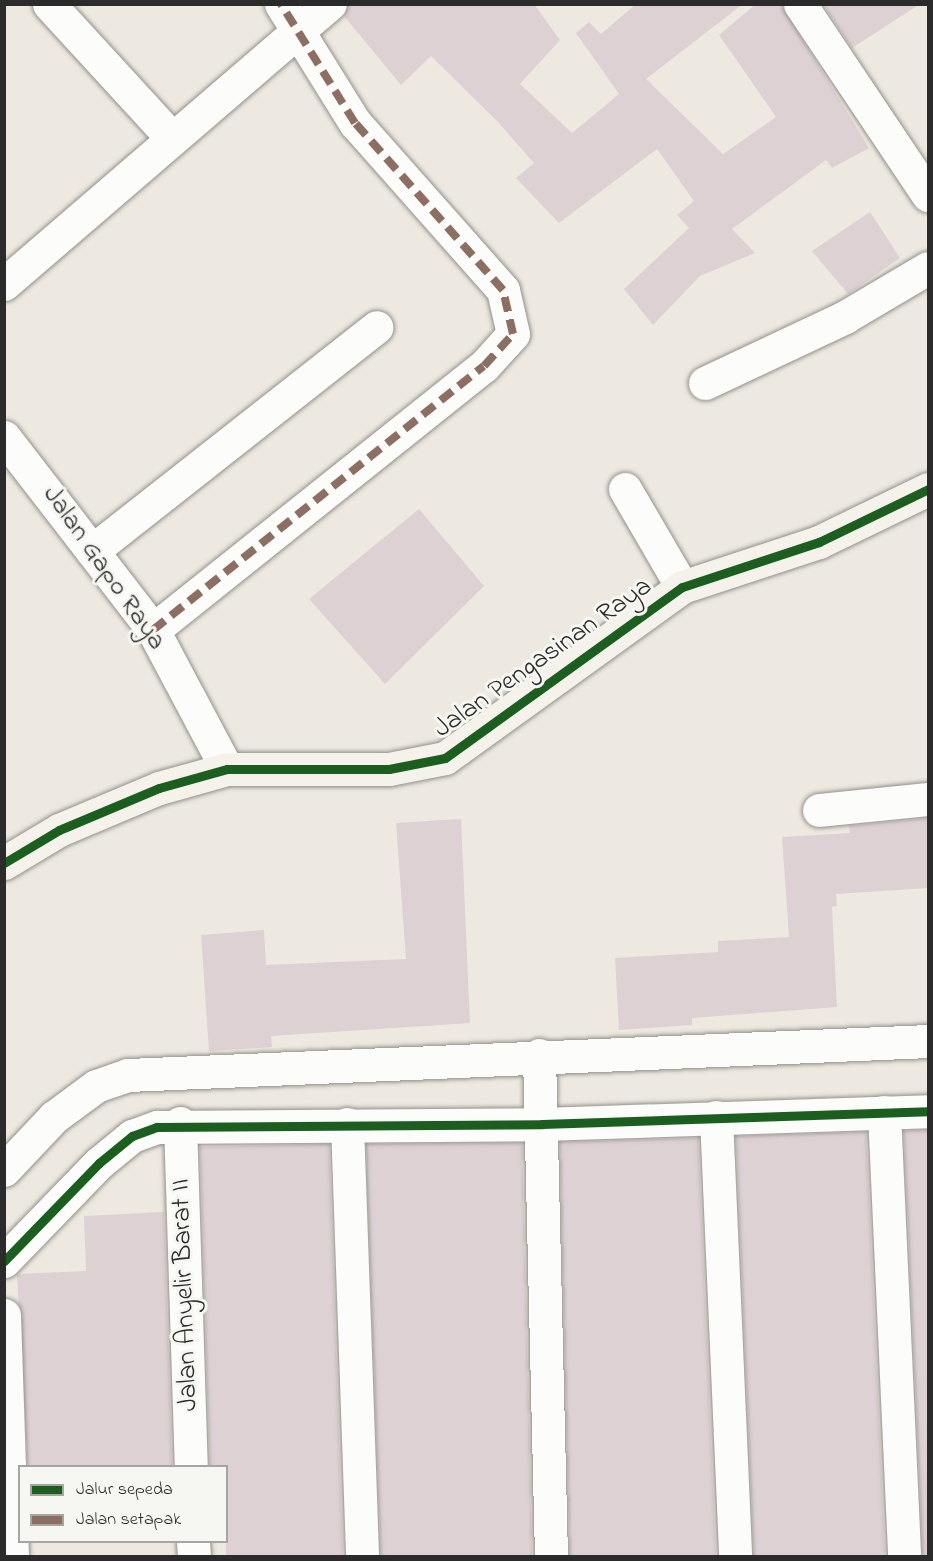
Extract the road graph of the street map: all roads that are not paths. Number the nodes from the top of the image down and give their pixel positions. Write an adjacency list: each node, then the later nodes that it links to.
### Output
1 (49, 4): 5 (street)
2 (330, 4): 4 (street)
3 (800, 4): 6 (street)
4 (290, 17): 5 (street); 16 (street)
5 (171, 137): 8 (street)
6 (928, 195)
7 (928, 268): 10 (street)
8 (4, 284)
9 (377, 327): 14 (street)
10 (705, 383)
11 (4, 437): 14 (street, Jalan Gapo Raya)
12 (625, 489): 15 (street)
13 (928, 489): 15 (street, Jalan Pengasinan Raya)
14 (92, 551): 16 (street, Jalan Gapo Raya)
15 (682, 587): 17 (street, Jalan Pengasinan Raya)
16 (153, 630): 17 (street, Jalan Gapo Raya)
17 (227, 769): 20 (street, Jalan Pengasinan Raya)
18 (928, 799): 19 (street)
19 (819, 810)
20 (4, 863)
21 (928, 1041): 22 (street)
22 (539, 1055): 28 (street); 29 (street)
23 (928, 1111): 24 (street)
24 (884, 1112): 25 (street); 37 (street)
25 (716, 1117): 28 (street); 36 (street)
26 (180, 1123): 27 (street); 30 (street); 32 (street, Jalan Anyelir Barat II)
27 (346, 1124): 28 (street); 34 (street)
28 (542, 1124): 35 (street)
29 (4, 1170)
30 (4, 1261)
31 (4, 1315): 33 (street)
32 (191, 1465)
33 (12, 1557)
34 (362, 1557)
35 (550, 1557)
36 (735, 1557)
37 (904, 1557)

